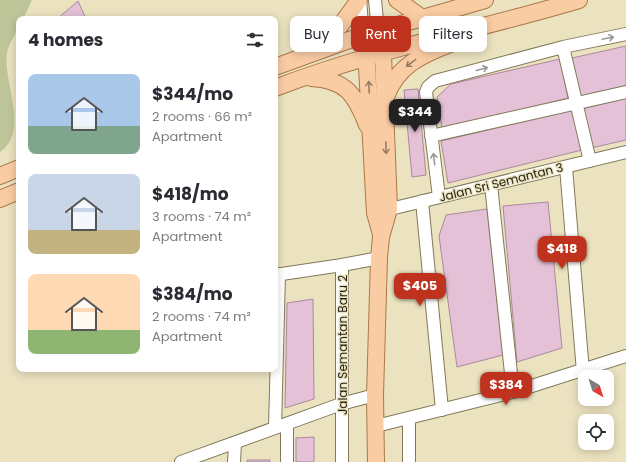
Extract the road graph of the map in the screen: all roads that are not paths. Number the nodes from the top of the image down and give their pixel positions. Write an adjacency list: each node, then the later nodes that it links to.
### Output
1 (360, 0): 6 (street); 16 (main road)
2 (375, 0): 7 (street)
3 (397, 0): 8 (main road)
4 (485, 0): 9 (main road)
5 (579, 0): 10 (main road)
6 (365, 16)
7 (373, 16)
8 (420, 16)
9 (425, 16)
10 (511, 20): 15 (main road); 20 (main road, one-way to 20)
11 (626, 34): 13 (street, one-way to 11)
12 (351, 40): 16 (main road)
13 (563, 47): 21 (street); 22 (street, one-way to 13)
14 (374, 52): 15 (main road)
15 (375, 56): 17 (main road); 20 (main road); 23 (main road, one-way to 15)
16 (279, 65)
17 (302, 77): 18 (main road); 23 (main road)
18 (278, 87)
19 (626, 92): 21 (street)
20 (384, 100): 34 (main road, one-way to 34)
21 (576, 102): 22 (street); 25 (street)
22 (431, 136): 31 (street, one-way to 22)
23 (372, 138): 34 (main road)
24 (626, 152): 25 (street, Jalan Sri Semantan 3)
25 (590, 161): 26 (street, Jalan Sri Semantan 3)
26 (566, 167): 29 (street, Jalan Sri Semantan 3); 39 (street)
27 (16, 169): 28 (main road)
28 (0, 176)
29 (491, 185): 31 (street, Jalan Sri Semantan 3); 43 (street)
30 (16, 192): 32 (main road)
31 (438, 197): 33 (street, Jalan Sri Semantan 3)
32 (0, 199)
33 (422, 202): 34 (street, Jalan Sri Semantan 3); 46 (street)
34 (382, 211): 35 (main road)
35 (379, 258): 36 (street, Jalan Semantan Baru 2); 44 (main road)
36 (342, 265): 37 (street); 45 (street, Jalan Semantan Baru 2)
37 (278, 275)
38 (626, 356): 40 (street)
39 (582, 370)
40 (588, 370)
41 (276, 372): 50 (street)
42 (578, 373): 43 (street)
43 (512, 392): 46 (street)
44 (375, 395): 45 (street); 49 (main road)
45 (342, 404): 48 (street); 55 (street, Jalan Semantan Baru 2)
46 (442, 410): 47 (street)
47 (409, 418): 49 (street); 57 (street)
48 (287, 424): 50 (street); 54 (street)
49 (376, 426): 56 (main road)
50 (275, 428): 51 (street)
51 (235, 443): 52 (street); 53 (street)
52 (181, 462)
53 (234, 462)
54 (287, 462)
55 (342, 462)
56 (376, 462)
57 (410, 462)

